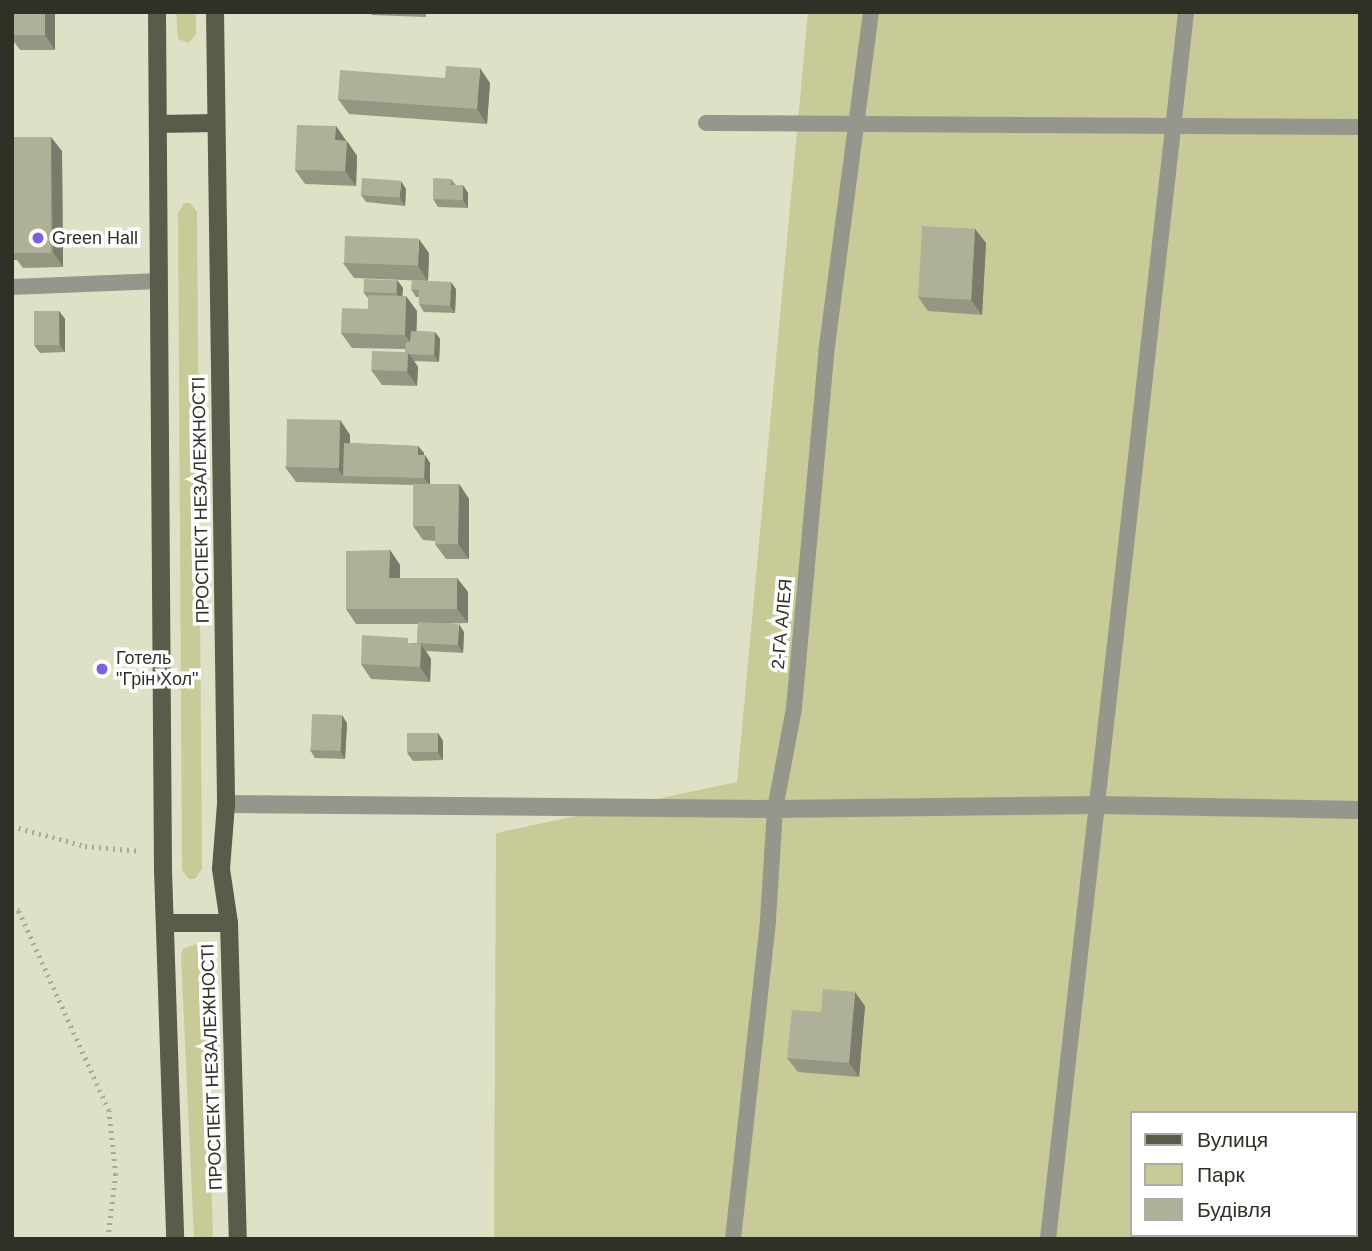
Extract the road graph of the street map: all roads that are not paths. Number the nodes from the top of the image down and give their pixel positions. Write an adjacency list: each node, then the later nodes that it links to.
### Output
1 (157, 12): 6 (main road)
2 (215, 12): 5 (main road, ПРОСПЕКТ НЕЗАЛЕЖНОСТІ)
3 (871, 12): 9 (lane, 2-ГА АЛЕЯ)
4 (1186, 12): 8 (lane)
5 (216, 123): 6 (main road); 13 (main road, ПРОСПЕКТ НЕЗАЛЕЖНОСТІ)
6 (158, 124): 11 (main road)
7 (706, 124): 9 (lane)
8 (1173, 126): 9 (lane); 10 (lane); 14 (lane)
9 (857, 127): 15 (lane, 2-ГА АЛЕЯ)
10 (1360, 127)
11 (159, 281): 12 (lane); 17 (main road)
12 (12, 287)
13 (226, 804): 15 (street); 18 (main road, ПРОСПЕКТ НЕЗАЛЕЖНОСТІ)
14 (1097, 805): 15 (street); 16 (street); 22 (lane)
15 (775, 809): 21 (lane, 2-ГА АЛЕЯ)
16 (1360, 810)
17 (167, 923): 18 (main road); 19 (main road)
18 (229, 923): 20 (main road, ПРОСПЕКТ НЕЗАЛЕЖНОСТІ)
19 (175, 1239)
20 (238, 1239)
21 (733, 1239)
22 (1048, 1239)

